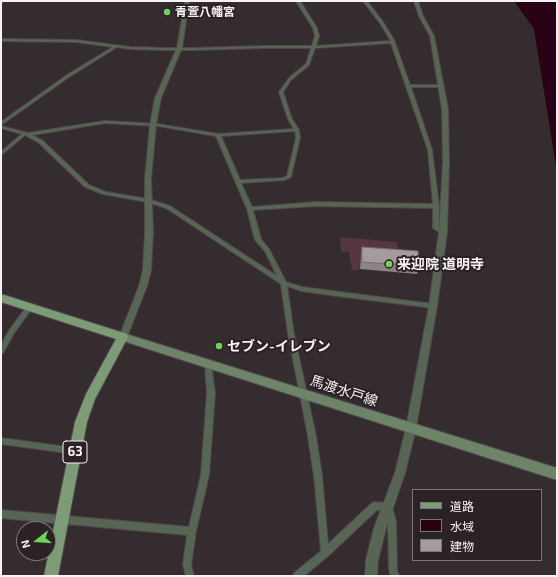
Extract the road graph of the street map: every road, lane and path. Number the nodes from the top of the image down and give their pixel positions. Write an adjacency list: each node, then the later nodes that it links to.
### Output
1 (187, 1): 10 (street)
2 (298, 1): 8 (street)
3 (365, 1): 6 (street)
4 (416, 1): 13 (street)
5 (1, 40): 7 (street)
6 (392, 42): 8 (street); 12 (street)
7 (117, 46): 9 (street); 14 (street)
8 (313, 47): 11 (street); 17 (street)
9 (163, 49): 10 (street)
10 (180, 49): 11 (street); 15 (street)
11 (194, 49)
12 (408, 86): 13 (street); 23 (street)
13 (442, 86): 25 (street)
14 (1, 124)
15 (153, 125): 18 (street); 19 (street); 22 (street)
16 (1, 127): 18 (street)
17 (297, 130): 19 (street); 21 (street)
18 (28, 134): 20 (street); 22 (street)
19 (218, 135): 21 (street)
20 (1, 154)
21 (238, 182): 24 (street)
22 (148, 201): 26 (street); 30 (street)
23 (436, 206): 24 (street); 25 (street)
24 (250, 209): 26 (street)
25 (443, 232): 28 (street)
26 (284, 283): 28 (street); 33 (street)
27 (1, 298): 29 (main road)
28 (433, 306): 34 (street)
29 (30, 307): 30 (main road); 31 (street)
30 (123, 337): 32 (main road, 馬渡水戸線); 36 (main road, 63)
31 (1, 351)
32 (208, 364): 33 (main road, 馬渡水戸線); 41 (street)
33 (304, 394): 34 (main road, 馬渡水戸線); 42 (street)
34 (410, 428): 37 (main road, 馬渡水戸線); 38 (street)
35 (1, 441): 36 (street)
36 (75, 451): 40 (main road, 63)
37 (557, 474)
38 (388, 507): 42 (street); 46 (street); 47 (street)
39 (1, 514): 40 (street)
40 (61, 520): 41 (street); 43 (main road, 63)
41 (192, 531): 44 (street)
42 (325, 553): 45 (street)
43 (51, 576)
44 (190, 576)
45 (296, 576)
46 (371, 576)
47 (395, 576)

